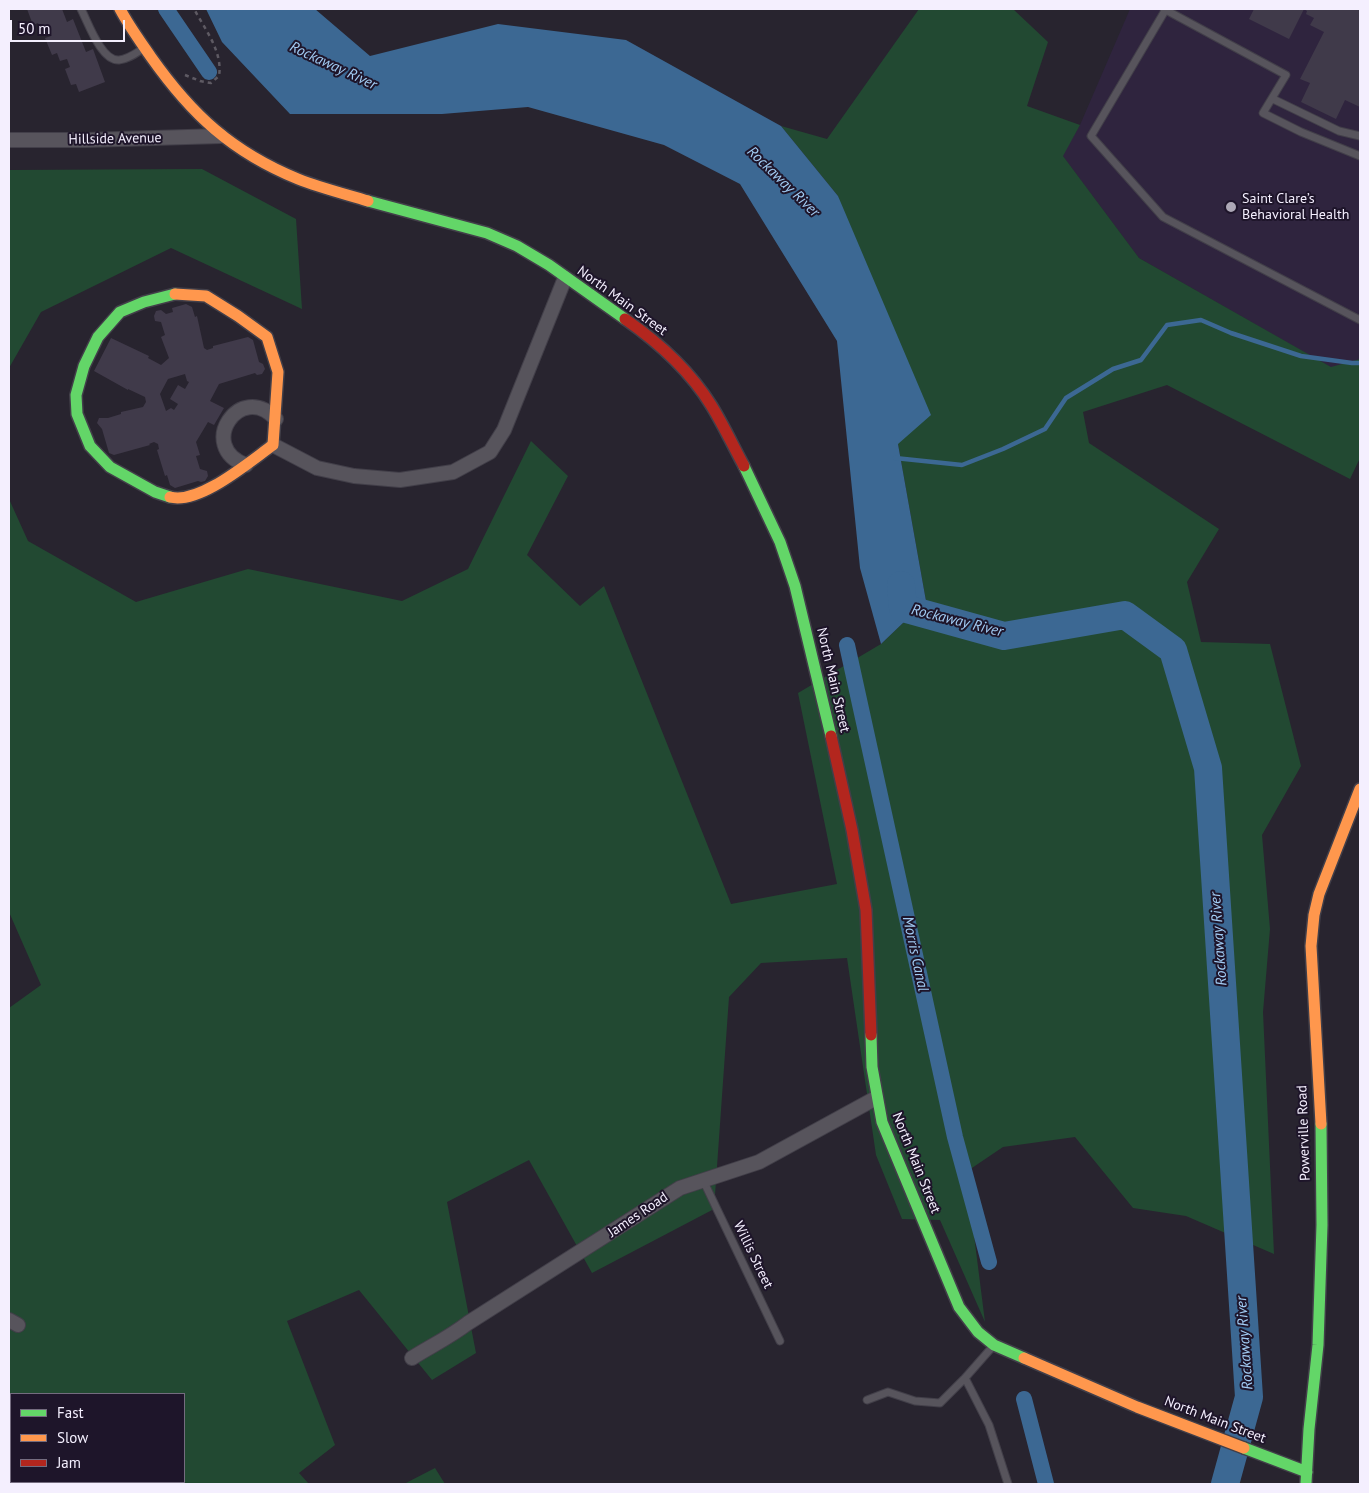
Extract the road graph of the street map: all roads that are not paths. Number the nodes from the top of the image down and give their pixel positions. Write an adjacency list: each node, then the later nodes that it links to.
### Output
1 (81, 9): 4 (lane)
2 (120, 9): 4 (street, North Main Street)
3 (1165, 9): 5 (lane); 11 (lane)
4 (144, 48): 6 (street, North Main Street)
5 (1273, 99): 7 (lane); 9 (lane)
6 (221, 136): 8 (street, Hillside Avenue); 10 (street, North Main Street)
7 (1360, 136)
8 (9, 140)
9 (1360, 156)
10 (565, 278): 13 (street); 16 (street, North Main Street)
11 (1360, 318)
12 (276, 419): 13 (street); 14 (street); 14 (street)
13 (273, 445): 14 (street)
14 (246, 465)
15 (1360, 789): 23 (street, Powerville Road)
16 (876, 1098): 17 (street, James Road); 19 (street, North Main Street)
17 (703, 1180): 18 (lane, Willis Street); 20 (street, James Road)
18 (780, 1341)
19 (994, 1344): 21 (lane); 23 (street, North Main Street)
20 (412, 1358)
21 (965, 1378): 22 (lane); 24 (lane)
22 (867, 1400)
23 (1307, 1472): 25 (street, Powerville Road)
24 (1008, 1484)
25 (1306, 1484)

